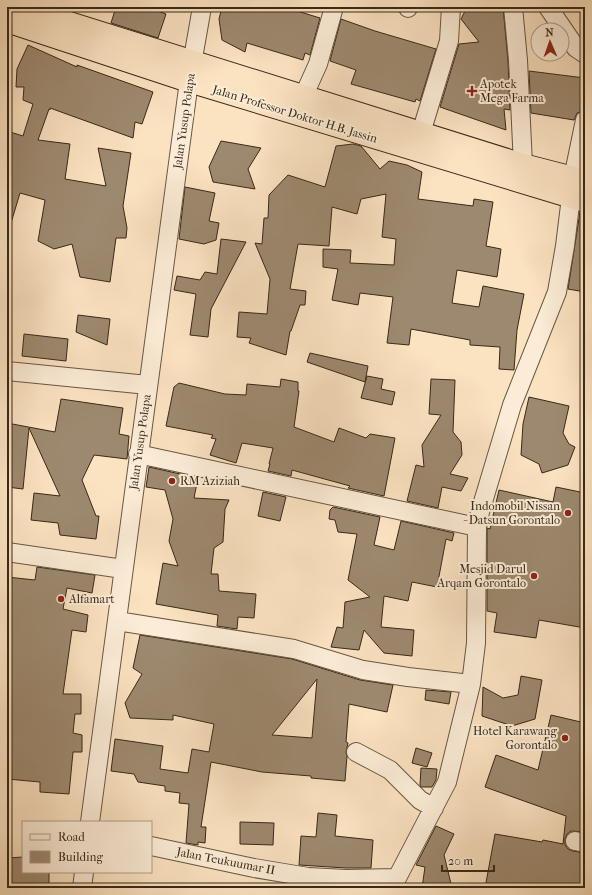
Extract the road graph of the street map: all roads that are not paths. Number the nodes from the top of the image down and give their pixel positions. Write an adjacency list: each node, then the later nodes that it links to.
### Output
1 (202, 7): 8 (street, Jalan Yusup Polapa)
2 (334, 7): 9 (street)
3 (451, 7): 11 (street)
4 (513, 7): 12 (street)
5 (548, 7): 7 (street)
6 (13, 14): 8 (highway, Jalan Professor Doktor H.B. Jassin)
7 (585, 54)
8 (190, 72): 9 (highway, Jalan Professor Doktor H.B. Jassin); 11 (highway, Jalan Professor Doktor H.B. Jassin); 15 (street, Jalan Yusup Polapa)
9 (304, 95): 11 (highway, Jalan Professor Doktor H.B. Jassin)
10 (585, 120): 13 (street)
11 (422, 139): 12 (highway, Jalan Professor Doktor H.B. Jassin); 13 (highway, Jalan Professor Doktor H.B. Jassin)
12 (524, 165): 13 (highway, Jalan Professor Doktor H.B. Jassin)
13 (578, 189): 17 (street)
14 (7, 371): 15 (street)
15 (148, 385): 16 (street, Jalan Yusup Polapa)
16 (138, 454): 17 (street); 19 (street, Jalan Yusup Polapa)
17 (477, 527): 21 (street)
18 (7, 552): 19 (street)
19 (123, 569): 20 (street, Jalan Yusup Polapa)
20 (117, 621): 21 (street); 24 (street, Jalan Yusup Polapa)
21 (471, 684): 23 (street)
22 (356, 752): 23 (street)
23 (434, 808): 27 (street)
24 (90, 821)
25 (152, 846): 27 (street, Jalan Teukuumar II)
26 (84, 873): 28 (street)
27 (396, 883)
28 (82, 888)

